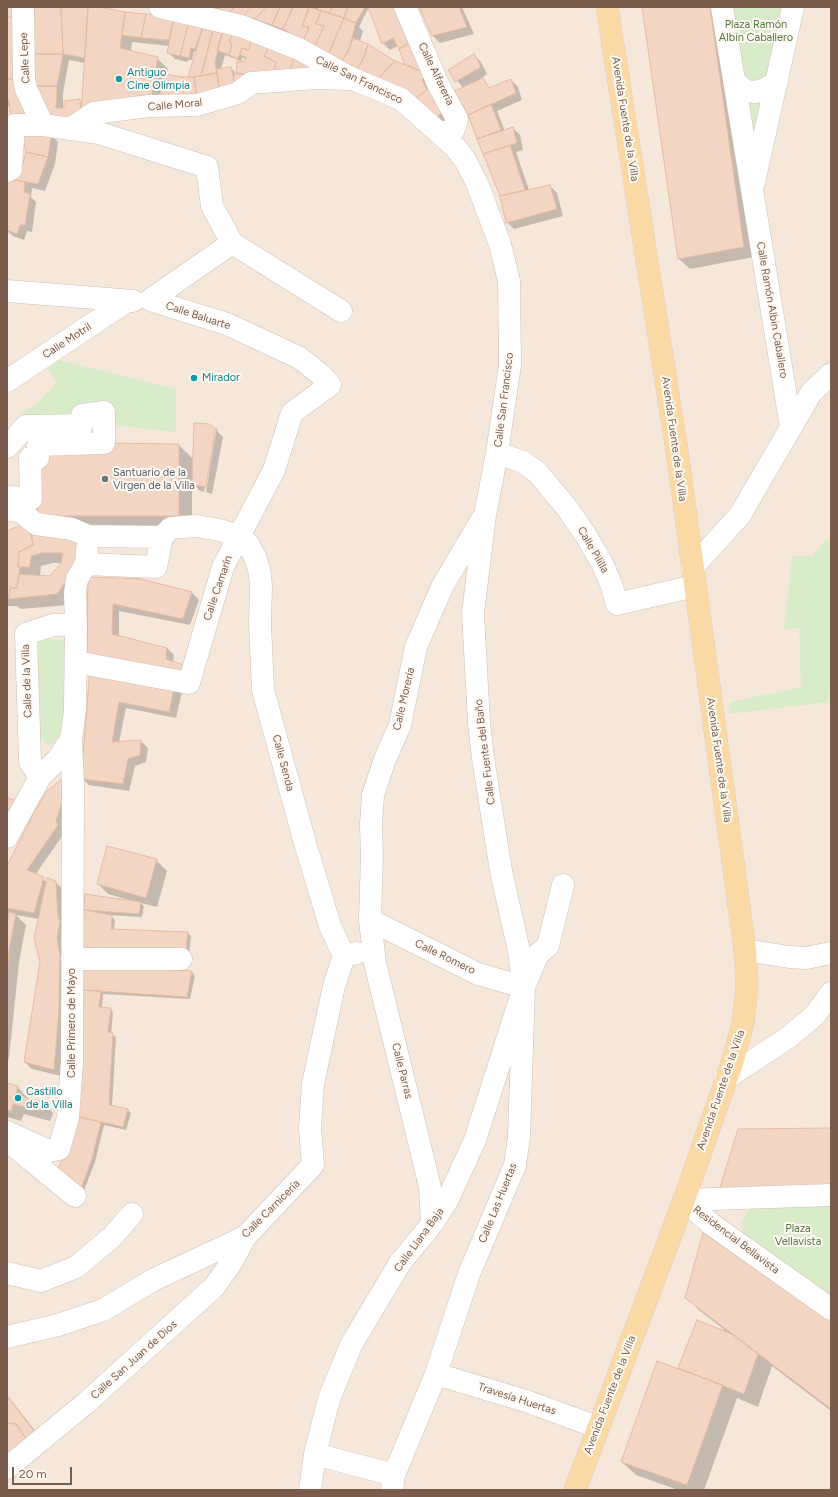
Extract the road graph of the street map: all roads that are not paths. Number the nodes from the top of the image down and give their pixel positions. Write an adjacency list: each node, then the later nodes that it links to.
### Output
1 (23, 7): 10 (street, Calle Lepe)
2 (160, 7): 7 (street, Calle San Francisco)
3 (405, 7): 12 (street, Calle Alfareria)
4 (607, 7): 33 (main road, Avenida Fuente de la Villa)
5 (722, 7): 8 (street, Calle Ramón Albin Caballero)
6 (793, 7): 9 (street, Calle Ramón Albin Caballero)
7 (353, 79): 11 (street, Calle Moral); 12 (street, Calle San Francisco)
8 (734, 81): 9 (street); 14 (street, Calle Ramón Albin Caballero)
9 (777, 82): 14 (street, Calle Ramón Albin Caballero)
10 (43, 125): 11 (street); 13 (street)
11 (70, 129): 15 (street)
12 (441, 134): 25 (street, Calle San Francisco)
13 (7, 171)
14 (752, 193): 23 (street, Calle Ramón Albin Caballero)
15 (232, 243): 17 (street, Calle Baluarte); 19 (street)
16 (7, 291): 18 (street)
17 (150, 300): 18 (street); 22 (street, Calle Baluarte)
18 (127, 301): 21 (street, Calle Motril)
19 (341, 311)
20 (831, 374): 23 (street)
21 (7, 381)
22 (330, 385): 30 (street, Calle Camarín)
23 (791, 427): 33 (street)
24 (7, 446): 26 (street)
25 (497, 453): 28 (street, Calle San Francisco); 33 (street, Calle Pililla)
26 (7, 501)
27 (7, 510): 29 (street)
28 (485, 515): 40 (street, Calle Morería); 47 (street, Calle Fuente del Baño)
29 (88, 536): 31 (street); 32 (street)
30 (238, 536): 31 (street); 35 (street, Calle Camarín); 43 (street, Calle Senda)
31 (162, 537): 32 (street)
32 (86, 564): 34 (street)
33 (693, 577): 41 (main road, Avenida Fuente de la Villa)
34 (76, 624): 35 (street); 37 (street, Calle de la Villa)
35 (76, 662): 36 (street)
36 (71, 739): 37 (street); 44 (street, Calle Primero de Mayo)
37 (40, 777): 38 (street)
38 (7, 837)
39 (563, 886): 47 (street, Calle Las Huertas)
40 (370, 920): 46 (street, Calle Parras); 47 (street, Calle Romero)
41 (745, 950): 42 (street); 49 (main road, Avenida Fuente de la Villa)
42 (831, 953)
43 (344, 956): 46 (street); 57 (street, Calle Carnicería)
44 (72, 959): 45 (street, Calle Primero de Mayo); 50 (street, Calle Primero de Mayo)
45 (181, 959)
46 (375, 964): 56 (street, Calle Parras)
47 (524, 987): 56 (street, Calle Llana Baja); 61 (street, Calle Las Huertas)
48 (831, 993): 49 (street)
49 (726, 1079): 54 (main road, Avenida Fuente de la Villa)
50 (7, 1132)
51 (7, 1140): 53 (street)
52 (831, 1195): 54 (street, Residencial Bellavista)
53 (75, 1196)
54 (684, 1200): 59 (street, Residencial Bellavista); 62 (main road, Avenida Fuente de la Villa)
55 (132, 1214): 58 (street)
56 (432, 1224): 63 (street, Calle Llana Baja)
57 (245, 1237): 60 (street, Calle Carnicería); 64 (street, Calle San Juan de Dios)
58 (7, 1273)
59 (831, 1309)
60 (7, 1337)
61 (436, 1374): 62 (street, Travesía Huertas); 65 (street, Calle Las Huertas)
62 (597, 1427): 67 (main road, Avenida Fuente de la Villa)
63 (314, 1454): 65 (street); 66 (street, Calle Llana Baja)
64 (7, 1468)
65 (393, 1482)
66 (310, 1490)
67 (574, 1490)

